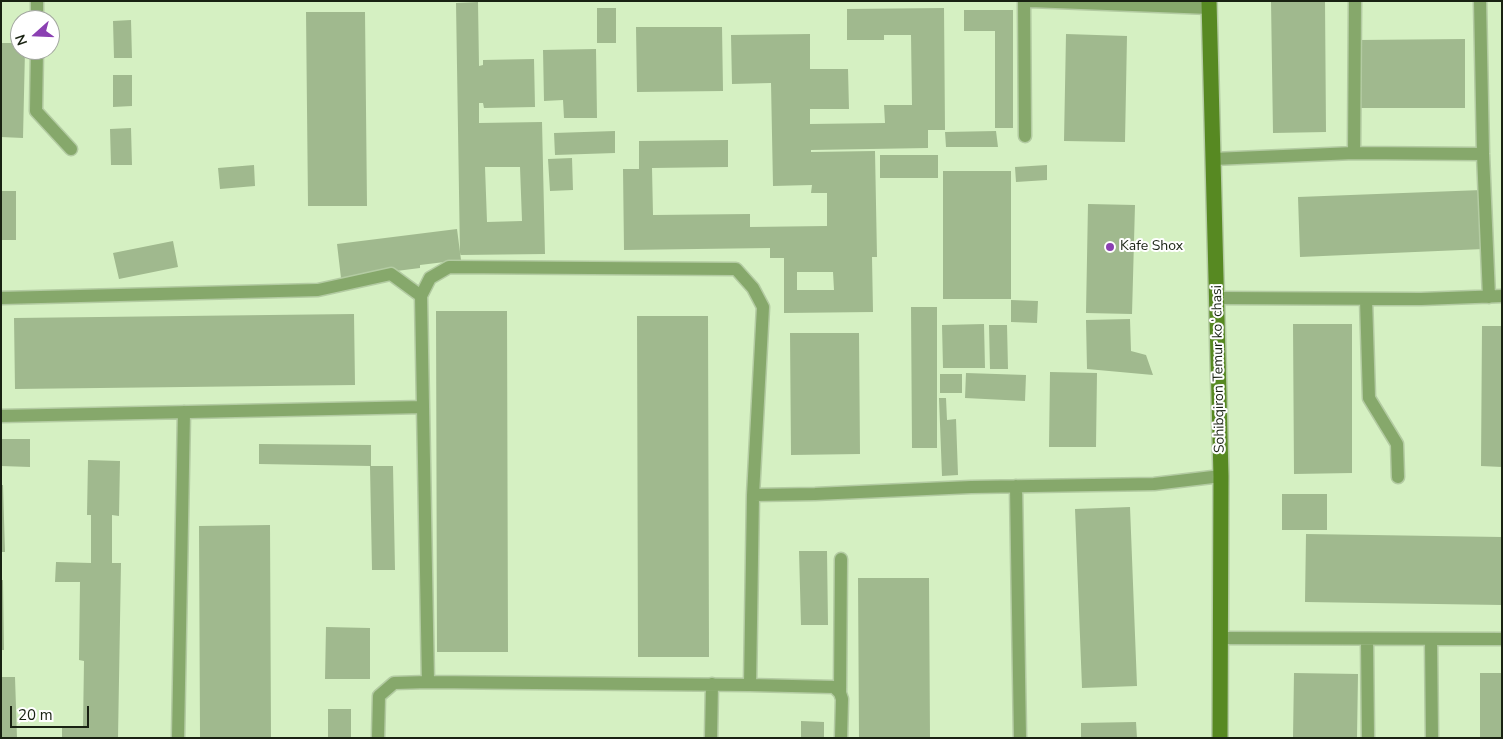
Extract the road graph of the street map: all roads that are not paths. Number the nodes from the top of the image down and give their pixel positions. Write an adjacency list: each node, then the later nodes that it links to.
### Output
1 (1024, 1): 7 (lane)
2 (1030, 1): 5 (lane)
3 (1355, 1): 9 (lane)
4 (1480, 1): 10 (lane)
5 (1209, 5): 11 (main road, Sohibqiron Temur koʻchasi)
6 (37, 60): 8 (lane)
7 (1025, 136)
8 (71, 149)
9 (1354, 153): 10 (lane); 11 (lane)
10 (1483, 154): 13 (lane)
11 (1213, 159): 16 (main road, Sohibqiron Temur koʻchasi)
12 (421, 296): 15 (lane); 18 (lane); 24 (lane)
13 (1489, 296): 14 (lane); 17 (lane)
14 (1502, 296)
15 (1, 298)
16 (1217, 298): 17 (lane); 21 (main road, Sohibqiron Temur koʻchasi)
17 (1366, 299): 22 (lane)
18 (423, 407): 19 (lane); 30 (lane)
19 (184, 412): 20 (lane); 34 (lane)
20 (1, 416)
21 (1221, 476): 23 (lane); 26 (main road, Sohibqiron Temur koʻchasi)
22 (1398, 477)
23 (1016, 486): 24 (lane); 38 (lane)
24 (753, 495): 32 (lane)
25 (842, 559): 33 (lane)
26 (1220, 638): 27 (lane); 39 (main road, Sohibqiron Temur koʻchasi)
27 (1367, 639): 28 (lane); 40 (lane)
28 (1431, 639): 29 (lane); 41 (lane)
29 (1502, 640)
30 (428, 682): 31 (lane); 35 (lane)
31 (712, 684): 32 (lane); 36 (lane)
32 (750, 684): 33 (lane)
33 (840, 692): 37 (lane)
34 (178, 738)
35 (378, 738)
36 (711, 738)
37 (841, 738)
38 (1020, 738)
39 (1220, 738)
40 (1368, 738)
41 (1432, 738)

